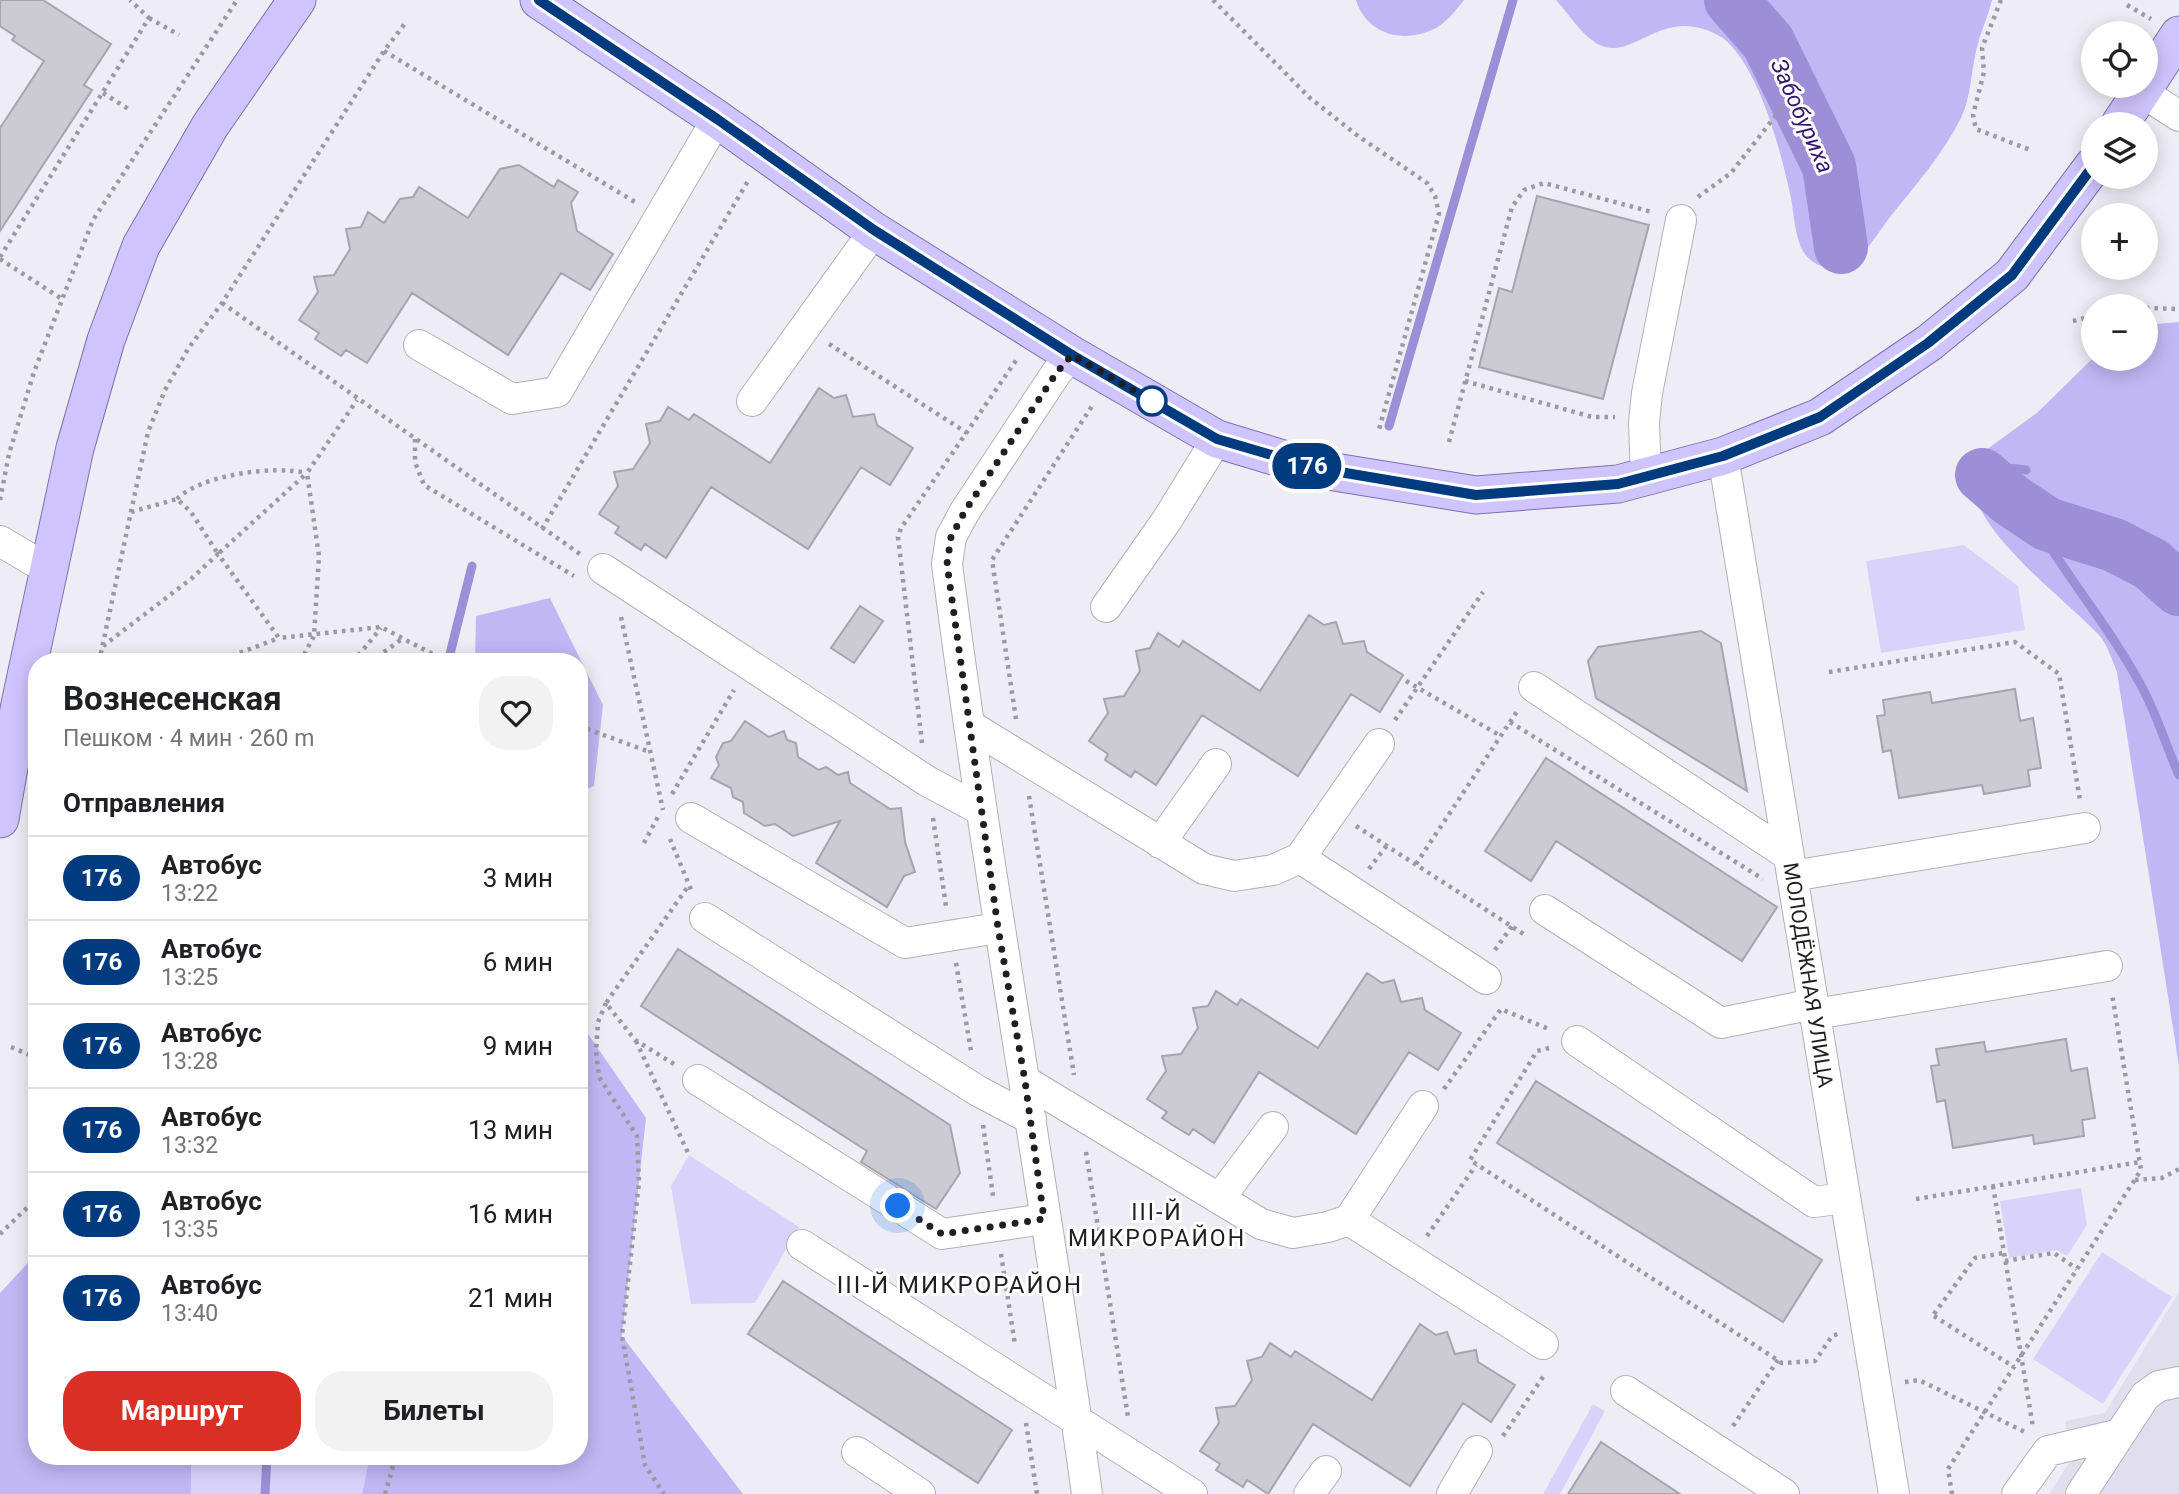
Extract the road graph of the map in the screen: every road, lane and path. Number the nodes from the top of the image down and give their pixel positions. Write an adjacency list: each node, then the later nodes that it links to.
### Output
1 (130, 0): 8 (path)
2 (237, 0): 27 (path)
3 (297, 0): 55 (main road)
4 (539, 0): 19 (main road)
5 (1213, 0): 42 (path)
6 (2001, 0): 20 (path)
7 (2127, 5): 10 (path)
8 (149, 18): 11 (path); 14 (path)
9 (406, 22): 12 (path)
10 (2169, 29): 13 (main road)
11 (179, 35)
12 (384, 51): 23 (path); 28 (path)
13 (2158, 55)
14 (103, 93): 17 (path); 26 (path)
15 (2151, 98): 18 (street)
16 (1784, 105): 24 (path)
17 (130, 110)
18 (2179, 116)
19 (717, 119): 21 (main road); 34 (street)
20 (2032, 151)
21 (765, 153): 25 (main road); 52 (path)
22 (2081, 182): 46 (main road)
23 (644, 207)
24 (1681, 220): 37 (path); 40 (street)
25 (874, 230): 33 (street); 35 (main road)
26 (0, 258): 27 (path)
27 (62, 299): 50 (path)
28 (222, 303): 38 (path); 51 (path)
29 (2158, 309): 30 (path)
30 (2179, 309)
31 (2081, 319): 32 (path)
32 (2073, 321)
33 (804, 328): 39 (street); 41 (path)
34 (419, 345)
35 (1072, 355): 36 (main road); 80 (street)
36 (1110, 377): 44 (main road); 85 (path)
37 (1465, 381): 40 (path); 45 (path)
38 (357, 400): 43 (path); 47 (path)
39 (752, 401)
40 (1644, 415): 48 (street)
41 (967, 433)
42 (1378, 433)
43 (415, 439): 52 (path); 56 (path)
44 (1217, 439): 48 (main road); 58 (street)
45 (1449, 442)
46 (1723, 456): 48 (main road); 97 (street, МОЛОДЁЖНАЯ УЛИЦА)
47 (307, 473): 49 (path); 54 (path); 62 (path)
48 (1646, 476)
49 (177, 499): 51 (path); 54 (path)
50 (0, 500)
51 (131, 512): 65 (path)
52 (542, 529): 56 (path)
53 (0, 541): 55 (street)
54 (218, 554): 63 (path); 65 (path)
55 (49, 570): 66 (main road)
56 (591, 574): 60 (path); 73 (street)
57 (1483, 592): 77 (path)
58 (1105, 607)
59 (615, 617): 60 (path)
60 (624, 626): 84 (path)
61 (381, 627): 62 (path); 64 (path); 70 (path)
62 (314, 636): 63 (path); 69 (path)
63 (279, 638): 68 (path)
64 (403, 639): 71 (path); 72 (path)
65 (103, 646): 67 (path)
66 (31, 653)
67 (101, 653)
68 (240, 653)
69 (305, 653)
70 (360, 653)
71 (383, 653)
72 (432, 653)
73 (748, 665): 87 (path); 89 (street)
74 (28, 667): 90 (main road)
75 (1829, 673): 92 (path)
76 (1406, 681): 77 (path)
77 (1418, 687): 82 (path); 83 (path)
78 (1534, 687): 79 (path); 97 (street)
79 (1510, 722): 82 (path); 98 (path)
80 (969, 725): 85 (street); 89 (street)
81 (588, 729): 84 (path)
82 (1501, 736): 96 (path)
83 (1379, 744): 88 (street)
84 (648, 752): 87 (path)
85 (1022, 755): 94 (street); 116 (path)
86 (1216, 764): 94 (street)
87 (663, 809): 91 (path); 93 (path)
88 (1331, 809): 95 (street); 96 (path)
89 (981, 810): 103 (street)
90 (0, 819)
91 (675, 823): 99 (path); 103 (street)
92 (2085, 828): 97 (street)
93 (644, 843)
94 (1160, 843): 95 (street)
95 (1300, 858): 106 (street)
96 (1416, 864): 102 (path)
97 (1790, 865): 108 (street, МОЛОДЁЖНАЯ УЛИЦА)
98 (1750, 871)
99 (689, 885): 101 (path); 107 (path)
100 (1545, 910): 102 (path); 108 (street)
101 (705, 918): 117 (street)
102 (1511, 926): 104 (path)
103 (998, 928): 114 (street)
104 (1502, 940)
105 (2107, 966): 108 (street); 120 (path)
106 (1486, 979)
107 (606, 1003): 109 (path); 154 (path)
108 (1814, 1009): 125 (street, МОЛОДЁЖНАЯ УЛИЦА)
109 (635, 1040): 113 (path); 119 (path)
110 (1577, 1041): 115 (path); 121 (path); 125 (street)
111 (11, 1047): 112 (path)
112 (28, 1054)
113 (698, 1080): 129 (street)
114 (1025, 1081): 116 (street); 117 (street)
115 (1423, 1105): 130 (street)
116 (1080, 1112): 126 (street); 151 (path)
117 (1031, 1119): 129 (street)
118 (1273, 1127): 126 (street)
119 (689, 1155)
120 (2140, 1162): 123 (path); 124 (path)
121 (1476, 1165): 134 (path); 140 (path)
122 (2179, 1169): 123 (path)
123 (2134, 1180): 136 (path)
124 (1993, 1186): 127 (path); 133 (path)
125 (1845, 1198): 137 (street, МОЛОДЁЖНАЯ УЛИЦА)
126 (1219, 1199): 130 (street)
127 (1916, 1199)
128 (28, 1207): 131 (path)
129 (1044, 1219): 146 (street)
130 (1349, 1220): 134 (street)
131 (0, 1234)
132 (802, 1245): 146 (street)
133 (2004, 1253): 135 (path); 141 (path)
134 (1411, 1260): 138 (street)
135 (2006, 1261): 136 (path); 139 (path)
136 (2077, 1269): 139 (path)
137 (1867, 1329): 140 (path); 143 (street, МОЛОДЁЖНАЯ УЛИЦА)
138 (1543, 1344): 149 (path)
139 (2021, 1356): 141 (path); 145 (path)
140 (1778, 1360): 148 (path)
141 (2014, 1367): 145 (path)
142 (2179, 1382): 147 (street)
143 (1876, 1386): 145 (path); 160 (street, МОЛОДЁЖНАЯ УЛИЦА)
144 (1626, 1391): 148 (street)
145 (1985, 1413): 161 (path)
146 (1078, 1423): 151 (street); 156 (street)
147 (2120, 1434): 162 (street); 163 (street)
148 (1717, 1450): 159 (street)
149 (1477, 1451): 158 (street)
150 (857, 1452): 155 (street)
151 (1134, 1455): 157 (street)
152 (393, 1465): 153 (path)
153 (385, 1494)
154 (664, 1494)
155 (920, 1494)
156 (1087, 1494)
157 (1192, 1494)
158 (1452, 1494)
159 (1784, 1494)
160 (1894, 1494)
161 (1952, 1494)
162 (2017, 1494)
163 (2081, 1494)

